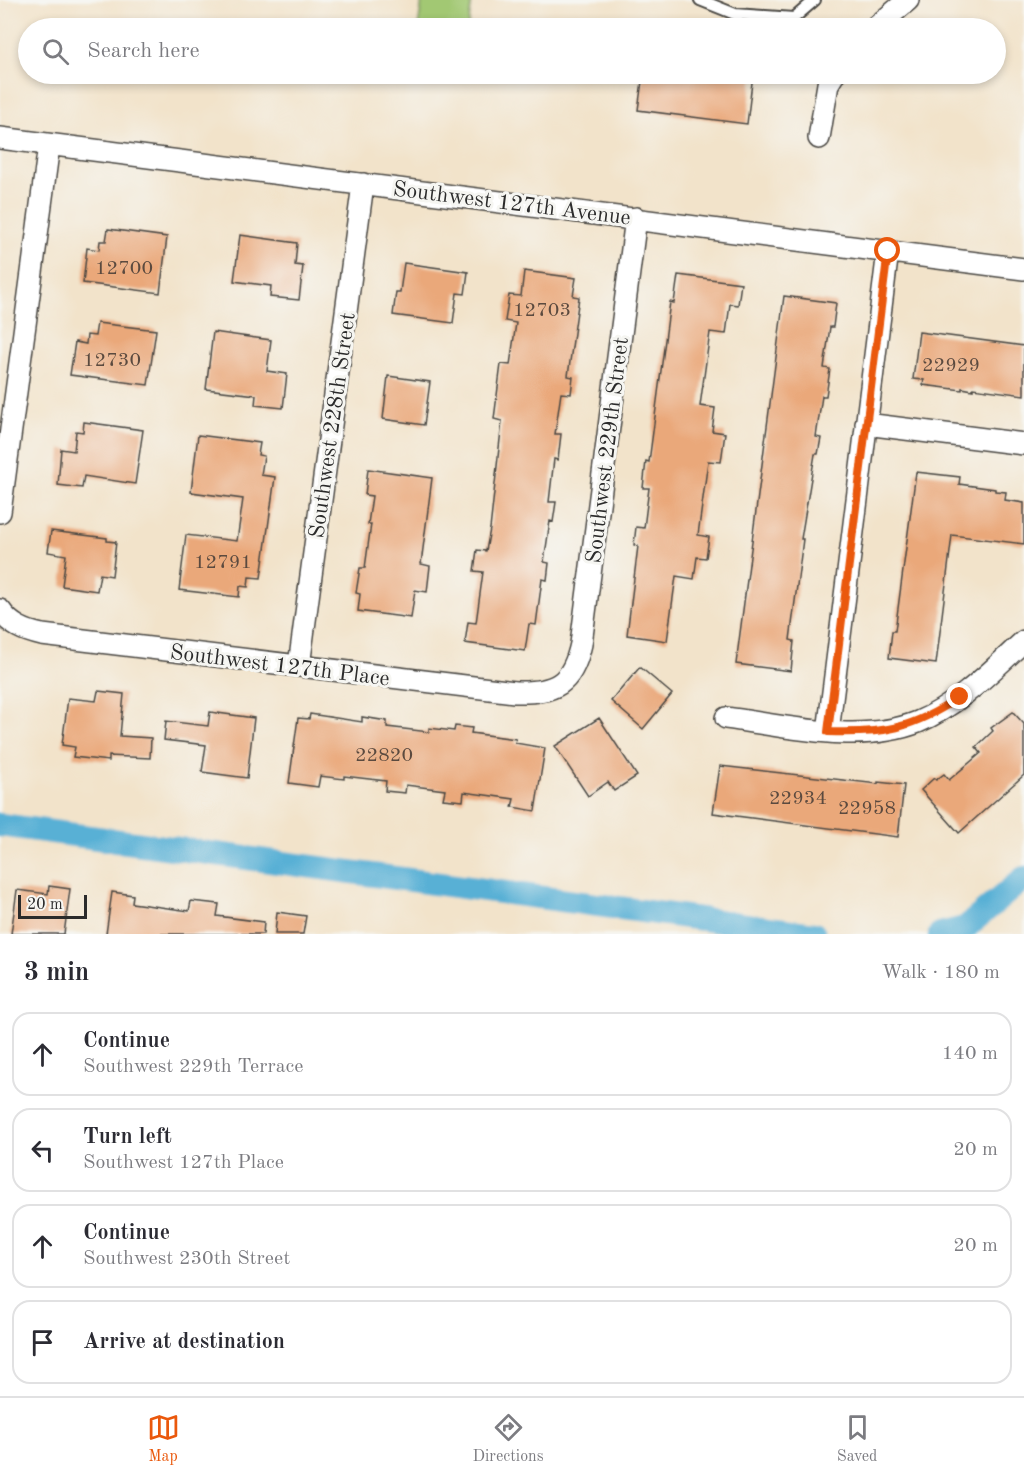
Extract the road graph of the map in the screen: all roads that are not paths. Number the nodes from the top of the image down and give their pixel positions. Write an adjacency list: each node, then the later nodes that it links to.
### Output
1 (700, 0): 2 (lane)
2 (815, 0)
3 (908, 0): 4 (street)
4 (886, 18)
5 (828, 84): 7 (street)
6 (0, 138): 8 (street, Southwest 127th Avenue)
7 (819, 138)
8 (49, 145): 9 (street, Southwest 127th Avenue); 15 (street)
9 (363, 184): 10 (street, Southwest 127th Avenue); 19 (street, Southwest 228th Street)
10 (636, 218): 11 (street, Southwest 127th Avenue); 20 (street, Southwest 229th Street)
11 (888, 251): 12 (street, Southwest 127th Avenue); 13 (street)
12 (1024, 269)
13 (866, 424): 14 (street); 22 (street)
14 (1024, 444)
15 (3, 457): 16 (street)
16 (0, 512)
17 (0, 610): 19 (street, Southwest 127th Place)
18 (1024, 641): 22 (street)
19 (299, 666): 20 (street, Southwest 127th Place)
20 (566, 680)
21 (726, 718): 22 (street)
22 (828, 732)

